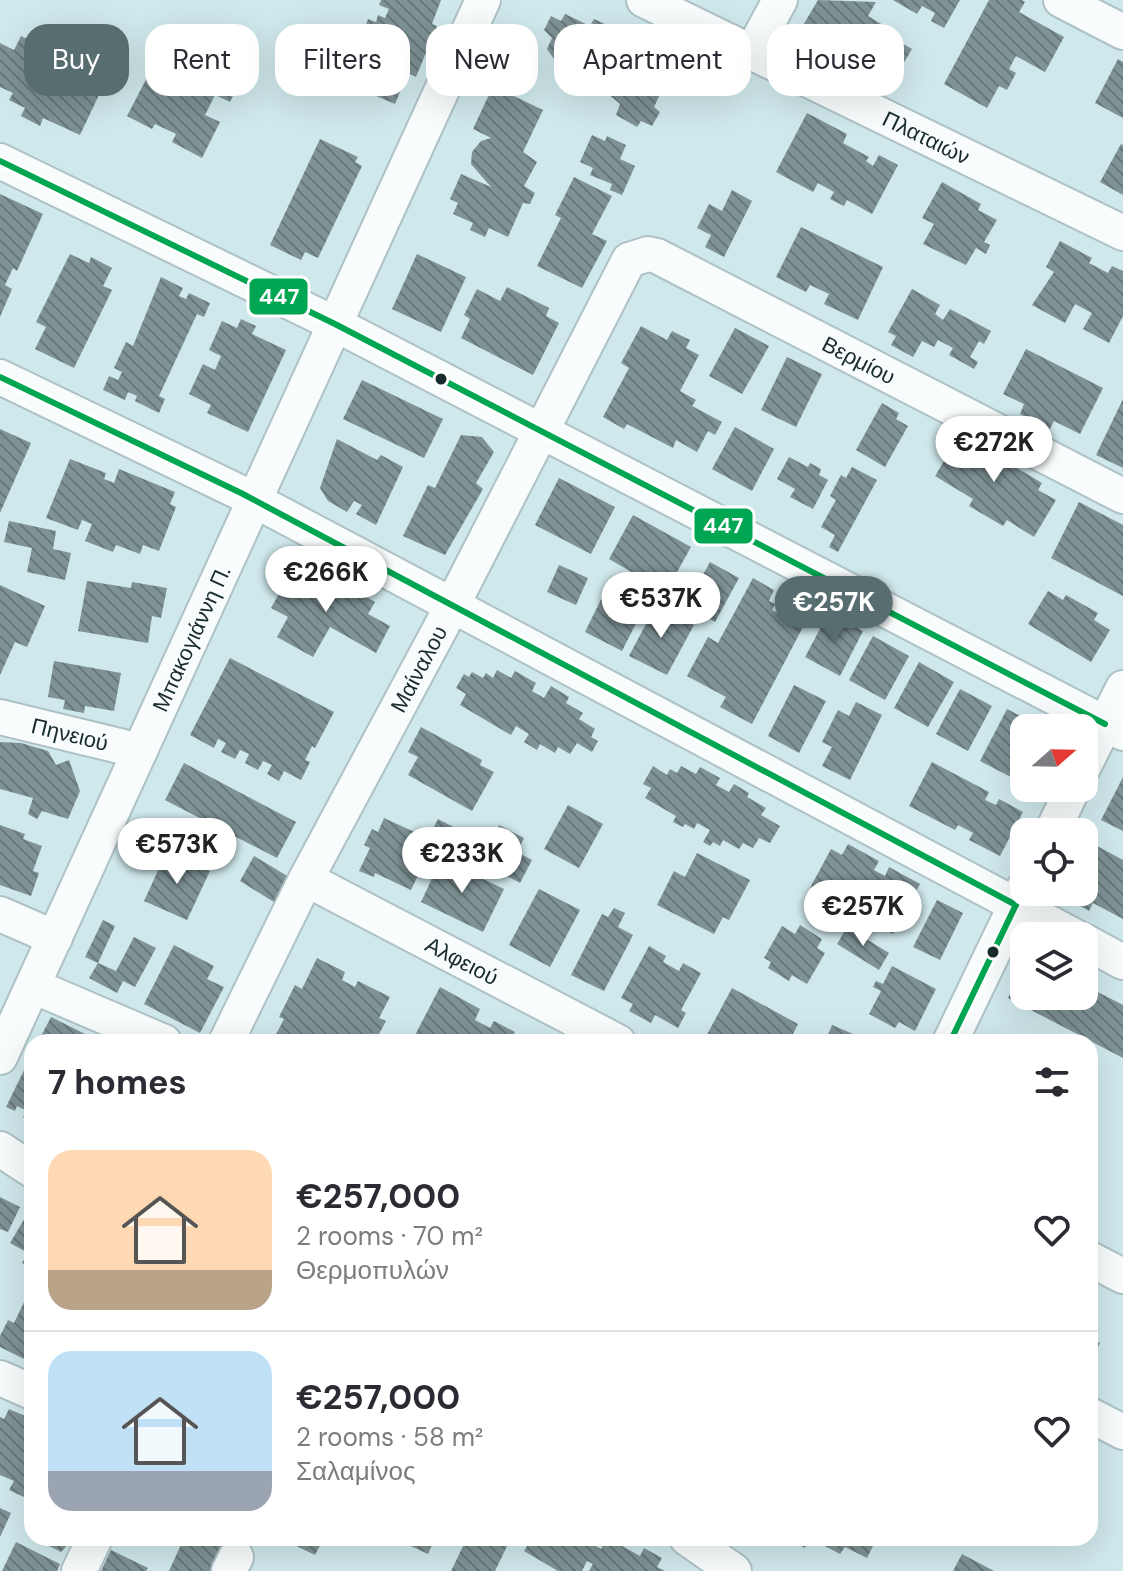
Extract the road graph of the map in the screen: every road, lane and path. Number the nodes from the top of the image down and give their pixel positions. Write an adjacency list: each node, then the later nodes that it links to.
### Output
1 (483, 0): 10 (street, Μπακογιάννη Π.)
2 (644, 0): 6 (street, Πλαταιών)
3 (780, 0): 6 (street)
4 (1061, 0): 5 (street)
5 (1123, 32)
6 (752, 52): 8 (street, Πλαταιών)
7 (0, 161): 10 (street)
8 (1123, 233)
9 (637, 255): 12 (street, Μαίναλου); 13 (street, Βερμίου)
10 (335, 324): 12 (street); 14 (street, Μπακογιάννη Π.)
11 (0, 377): 14 (street)
12 (541, 431): 15 (street, Μαίναλου); 18 (street)
13 (1123, 496)
14 (255, 501): 15 (street); 20 (street, Μπακογιάννη Π.)
15 (452, 606): 21 (street, Μαίναλου); 22 (street)
16 (1123, 688): 18 (street)
17 (0, 717): 20 (street, Πηνειού)
18 (1114, 728): 19 (street)
19 (1098, 748)
20 (140, 751): 27 (street, Μπακογιάννη Π.)
21 (306, 879): 32 (street, Μαίναλου); 33 (street, Αλφειού)
22 (1010, 892)
23 (1016, 906): 34 (street)
24 (1032, 906): 26 (street)
25 (0, 914): 27 (street)
26 (1055, 922)
27 (55, 938): 30 (street, Μπακογιάννη Π.)
28 (1098, 949): 29 (street)
29 (1123, 962)
30 (33, 986): 31 (street); 35 (street, Μπακογιάννη Π.)
31 (145, 1034)
32 (230, 1034)
33 (603, 1034)
34 (954, 1034)
35 (0, 1057)
36 (0, 1149): 37 (street)
37 (24, 1165)
38 (1098, 1263): 39 (street)
39 (1123, 1276)
40 (0, 1378): 41 (street)
41 (24, 1388)
42 (1098, 1419): 43 (street)
43 (1123, 1432)
44 (91, 1546): 46 (street)
45 (700, 1549): 47 (street)
46 (79, 1571)
47 (734, 1571)

